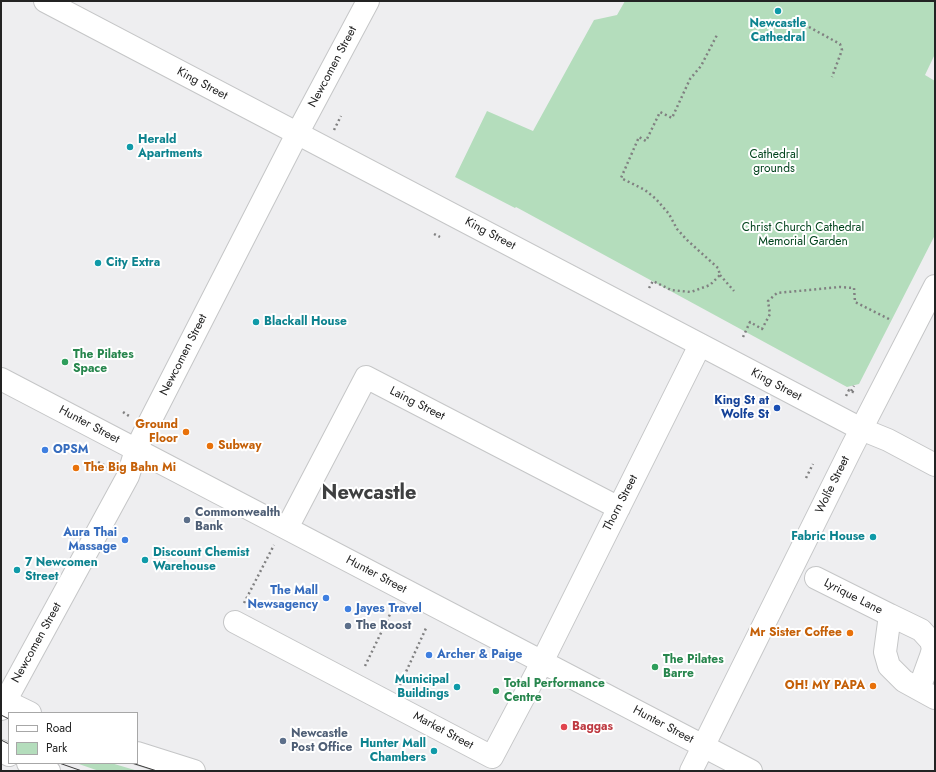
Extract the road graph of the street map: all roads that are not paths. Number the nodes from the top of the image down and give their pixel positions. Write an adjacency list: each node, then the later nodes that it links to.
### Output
1 (45, 1): 3 (street, King Street)
2 (368, 1): 3 (street, Newcomen Street)
3 (297, 134): 6 (street, King Street); 9 (street, Newcomen Street)
4 (935, 286): 5 (street, Wolfe Street)
5 (930, 308): 8 (street, Wolfe Street)
6 (700, 345): 8 (street, King Street); 11 (street, Thorn Street)
7 (1, 379): 9 (street, Hunter Street)
8 (861, 429): 10 (street, King Street); 20 (street, Wolfe Street)
9 (136, 450): 12 (street, Hunter Street); 18 (street, Newcomen Street)
10 (935, 465)
11 (619, 508): 12 (street, Laing Street); 16 (street, Thorn Street)
12 (281, 536): 16 (street, Hunter Street)
13 (816, 578): 14 (street, Lyrique Lane)
14 (890, 615): 17 (street, Lyrique Lane); 17 (street, Lyrique Lane)
15 (235, 622): 16 (street, Market Street)
16 (541, 662): 20 (street, Hunter Street)
17 (927, 694)
18 (2, 703): 19 (street)
19 (27, 712)
20 (704, 747): 25 (street, Wolfe Street); 26 (street, Hunter Street)
21 (138, 754): 24 (street)
22 (31, 764): 23 (street)
23 (49, 771)
24 (194, 771)
25 (691, 771)
26 (751, 771)

